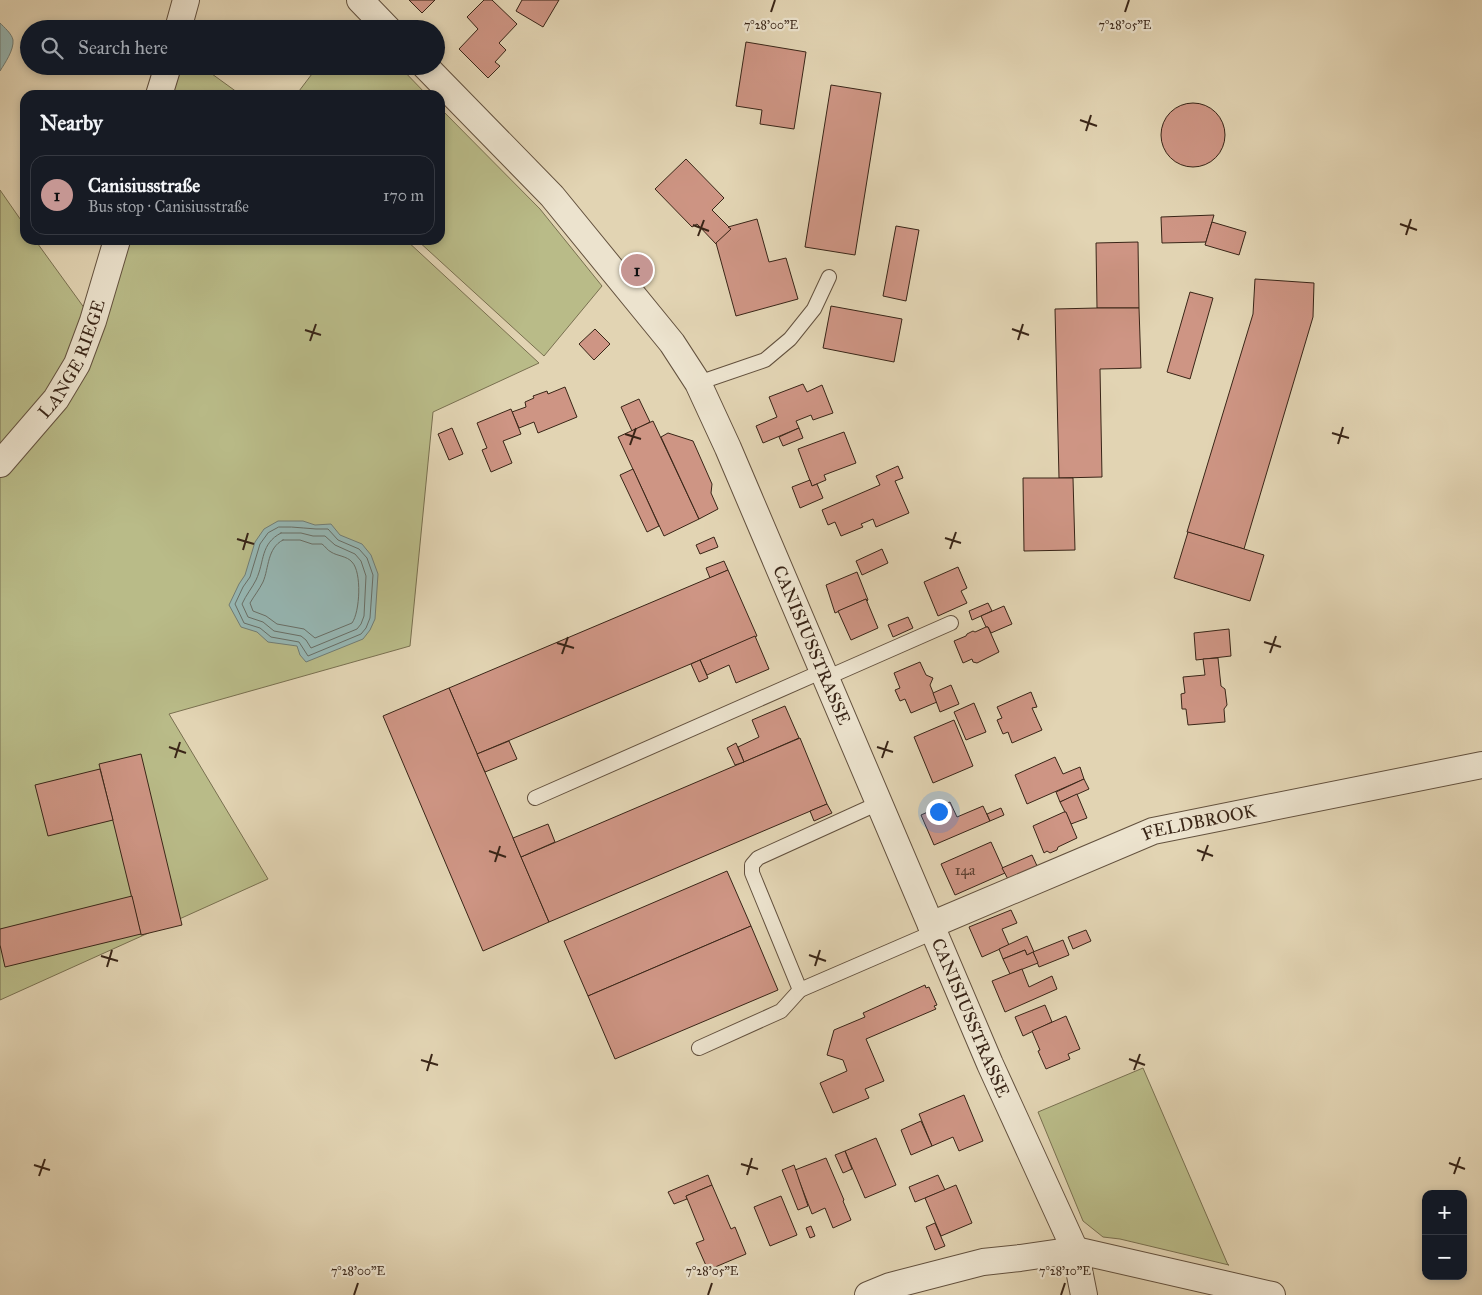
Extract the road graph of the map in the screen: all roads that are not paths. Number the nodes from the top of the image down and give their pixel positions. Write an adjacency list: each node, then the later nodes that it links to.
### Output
1 (186, 0): 3 (street)
2 (360, 0): 4 (street)
3 (180, 20)
4 (379, 20)
5 (165, 75): 7 (street)
6 (434, 75): 10 (street, CANISIUSSTRASSE)
7 (161, 90)
8 (116, 245): 11 (street, LANGE RIEGE)
9 (828, 277): 10 (lane)
10 (698, 383): 13 (street, CANISIUSSTRASSE)
11 (0, 464)
12 (952, 623): 13 (lane)
13 (824, 674): 15 (lane); 16 (street, CANISIUSSTRASSE)
14 (1482, 765): 17 (street, FELDBROOK)
15 (535, 798)
16 (879, 803): 17 (street, CANISIUSSTRASSE); 18 (lane)
17 (932, 929): 18 (lane); 20 (street, CANISIUSSTRASSE)
18 (800, 990): 19 (lane)
19 (699, 1048)
20 (1074, 1250): 21 (street); 22 (street, CANISIUSSTRASSE); 23 (street)
21 (868, 1295)
22 (1084, 1295)
23 (1272, 1295)

